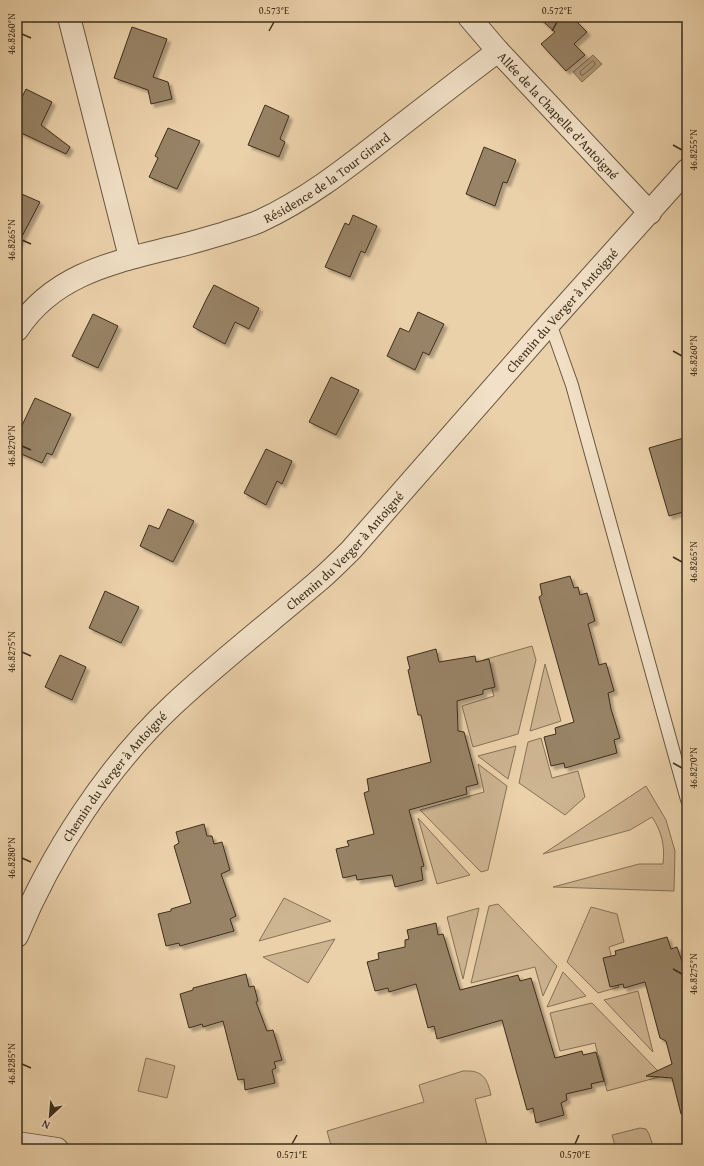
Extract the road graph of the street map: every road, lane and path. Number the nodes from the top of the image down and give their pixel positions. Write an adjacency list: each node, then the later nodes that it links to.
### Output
1 (69, 17): 6 (street)
2 (469, 17): 3 (street, Allée de la Chapelle d'Antoigné)
3 (498, 51): 5 (street, Allée de la Chapelle d'Antoigné); 6 (street, Résidence de la Tour Girard)
4 (687, 170): 5 (street, Chemin du Verger à Antoigné)
5 (650, 213): 7 (street, Chemin du Verger à Antoigné)
6 (130, 257): 8 (street, Résidence de la Tour Girard)
7 (550, 323): 9 (lane); 10 (street, Chemin du Verger à Antoigné)
8 (17, 330)
9 (687, 800)
10 (17, 936)
11 (17, 1143): 12 (street)
12 (56, 1149)

